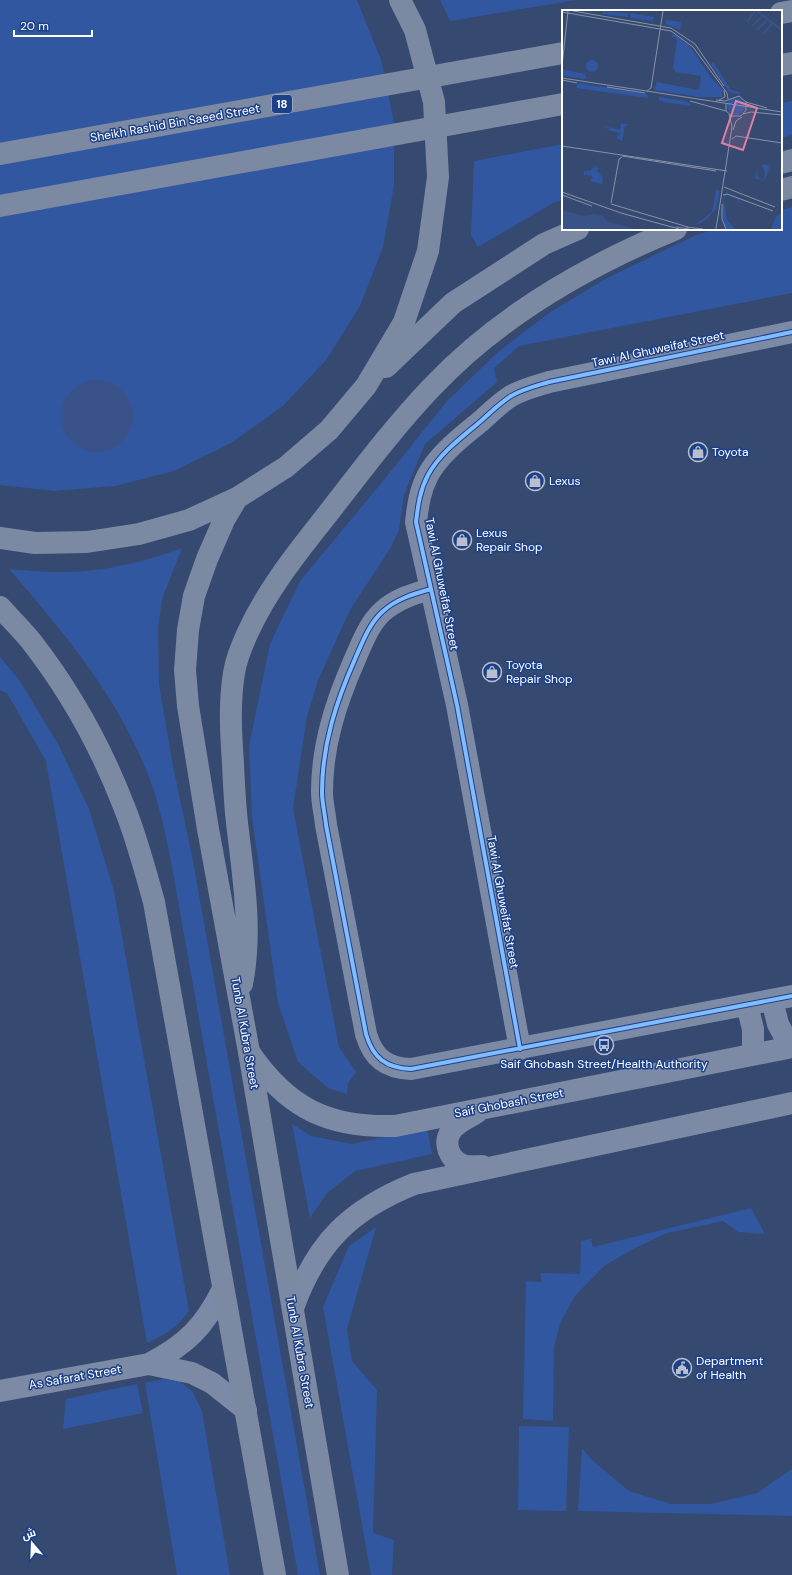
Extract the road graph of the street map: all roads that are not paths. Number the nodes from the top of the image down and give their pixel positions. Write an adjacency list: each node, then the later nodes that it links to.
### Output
1 (400, 0): 17 (main road)
2 (792, 11): 3 (main road)
3 (782, 13)
4 (562, 53): 8 (main road, Sheikh Rashid Bin Saeed Street / 18, bridge)
5 (792, 63): 6 (main road)
6 (782, 65)
7 (562, 104): 13 (main road, bridge)
8 (0, 154)
9 (792, 160): 10 (main road)
10 (782, 162)
11 (792, 187): 12 (main road)
12 (782, 190)
13 (0, 206)
14 (576, 230): 17 (main road)
15 (674, 230): 23 (main road)
16 (792, 332): 20 (street, Tawi Al Ghuweifat Street)
17 (366, 386): 18 (main road)
18 (237, 498): 19 (main road); 23 (main road, Tunb Al Kubra Street)
19 (0, 538)
20 (431, 589): 26 (street, Tawi Al Ghuweifat Street); 26 (street)
21 (0, 607): 32 (main road)
22 (782, 998): 24 (street); 25 (street)
23 (239, 999): 27 (main road, Tunb Al Kubra Street)
24 (747, 1005): 26 (street); 28 (street)
25 (791, 1047): 28 (street, Saif Ghobash Street)
26 (520, 1049)
27 (249, 1052): 30 (street, Saif Ghobash Street); 33 (main road, Tunb Al Kubra Street)
28 (752, 1054): 30 (street, Saif Ghobash Street)
29 (792, 1103): 31 (street)
30 (484, 1108): 31 (street)
31 (497, 1165): 33 (street)
32 (223, 1289): 34 (street, As Safarat Street); 36 (main road)
33 (293, 1308): 38 (main road, Tunb Al Kubra Street)
34 (149, 1364): 35 (street, As Safarat Street); 36 (street, As Safarat Street)
35 (0, 1391)
36 (246, 1410): 37 (main road)
37 (275, 1575)
38 (338, 1575)

